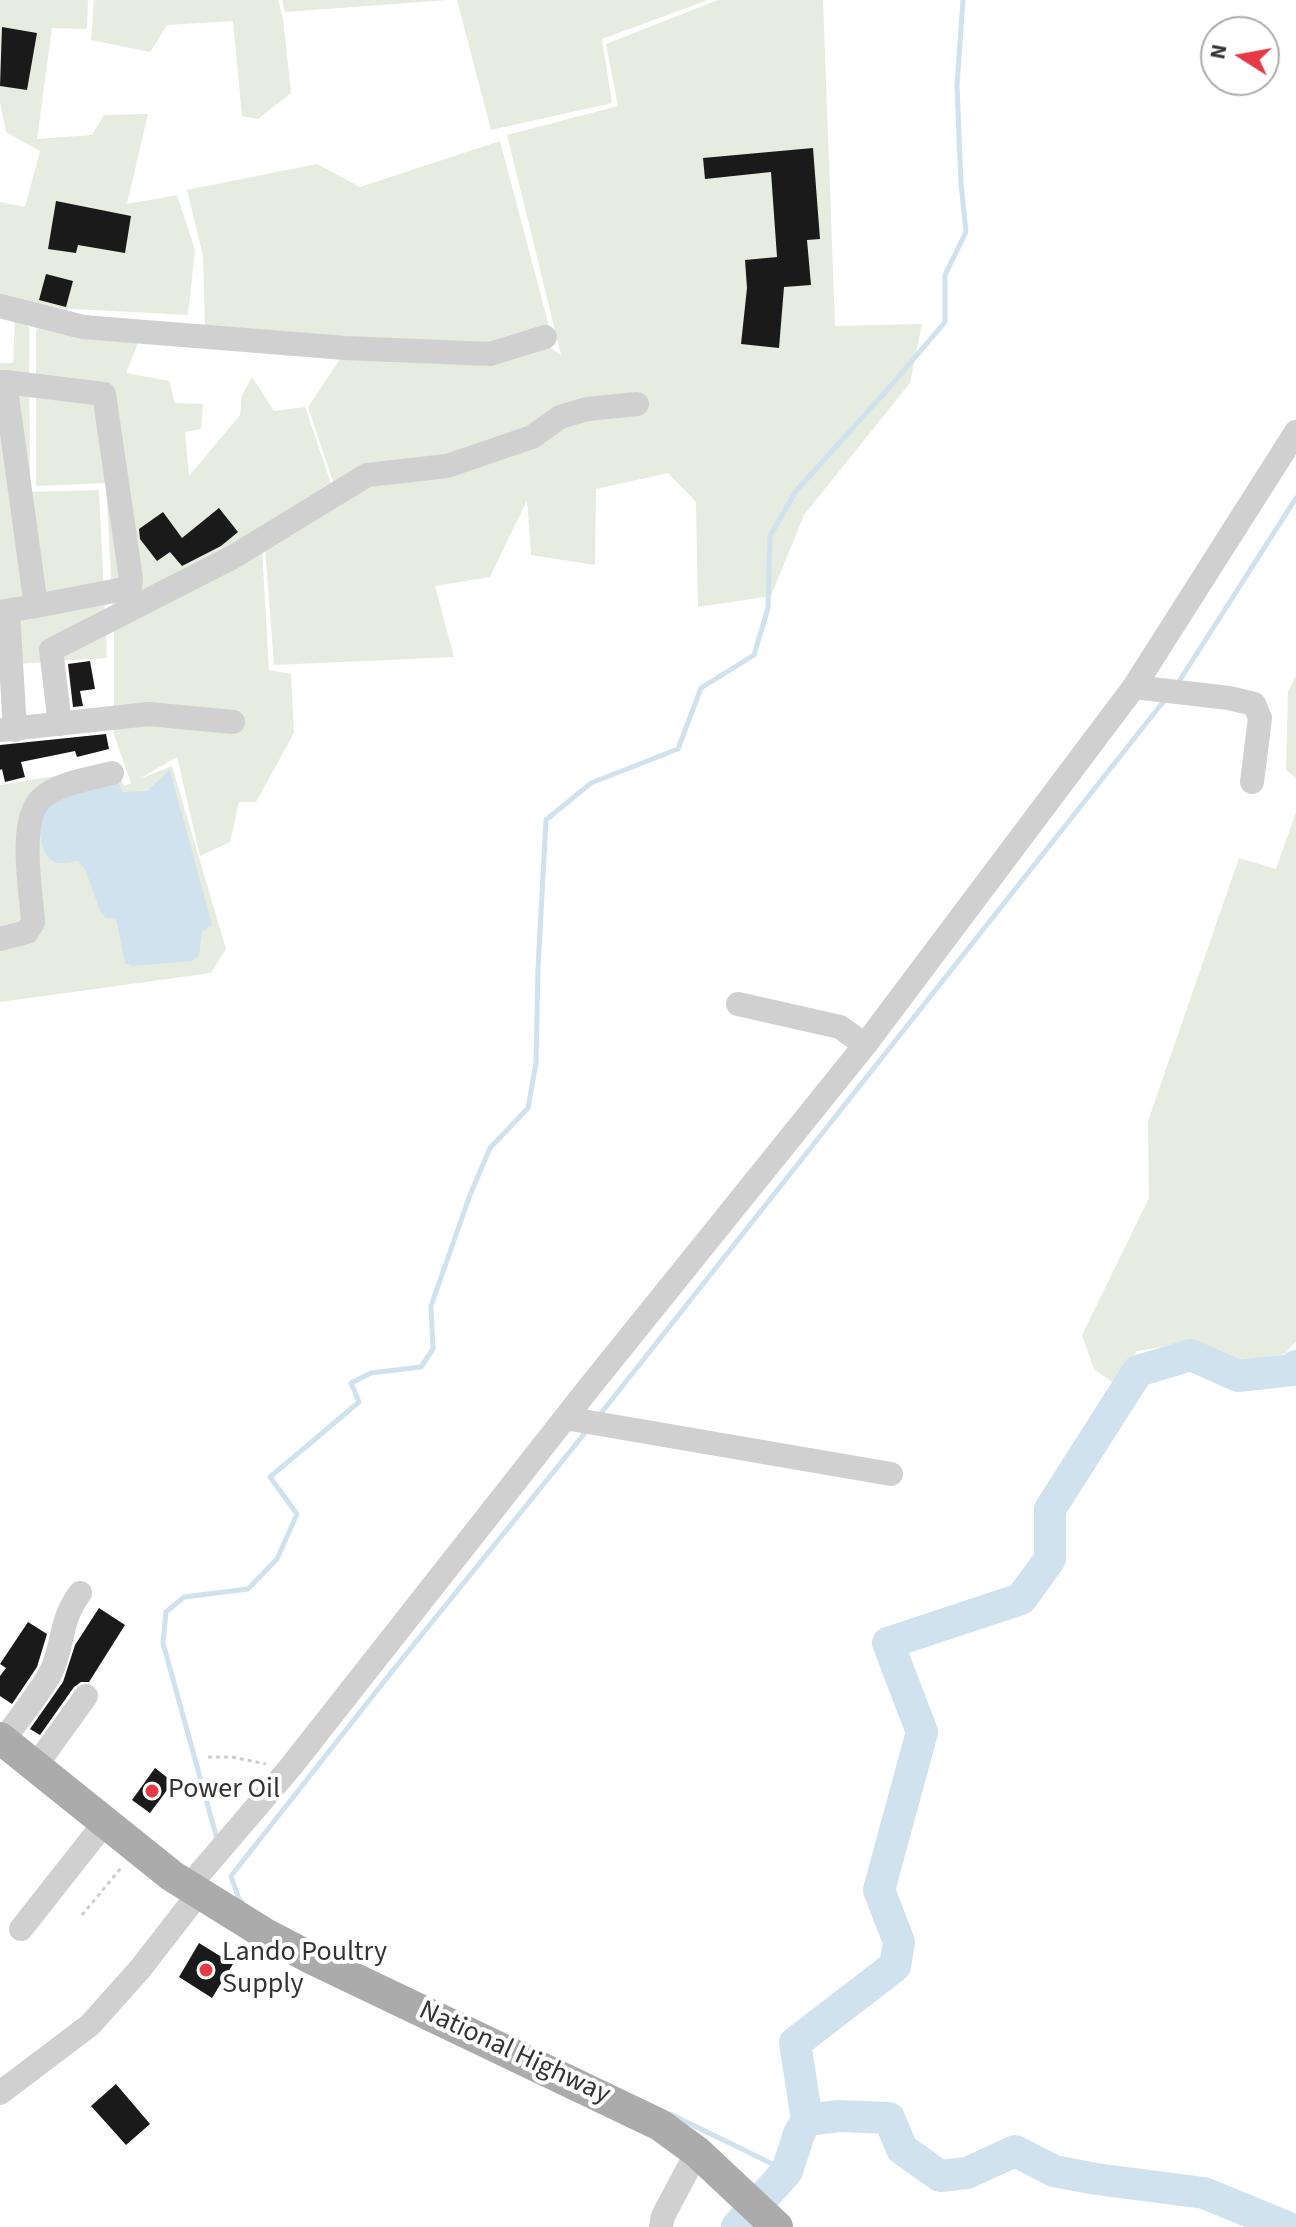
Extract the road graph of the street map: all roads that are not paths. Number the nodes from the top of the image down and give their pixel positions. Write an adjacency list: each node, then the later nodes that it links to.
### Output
1 (0, 306): 2 (street)
2 (545, 337)
3 (2, 382): 6 (street); 6 (street)
4 (637, 404): 10 (street)
5 (1296, 432): 8 (street)
6 (36, 606): 7 (street)
7 (4, 612): 11 (street)
8 (1148, 688): 13 (street); 16 (street)
9 (233, 722): 10 (street)
10 (60, 724): 11 (street)
11 (7, 730)
12 (112, 773): 14 (street)
13 (1252, 782)
14 (0, 939)
15 (738, 1004): 16 (street)
16 (865, 1045): 17 (street)
17 (565, 1418): 18 (street); 24 (street)
18 (891, 1474)
19 (80, 1593): 21 (street)
20 (86, 1696): 22 (street)
21 (2, 1740): 22 (main road, National Highway)
22 (35, 1767): 23 (main road, National Highway)
23 (106, 1821): 24 (main road, National Highway); 25 (street)
24 (194, 1890): 26 (street); 27 (main road, National Highway)
25 (21, 1929)
26 (0, 2093)
27 (697, 2152): 28 (street); 29 (main road, National Highway)
28 (661, 2227)
29 (777, 2227)

